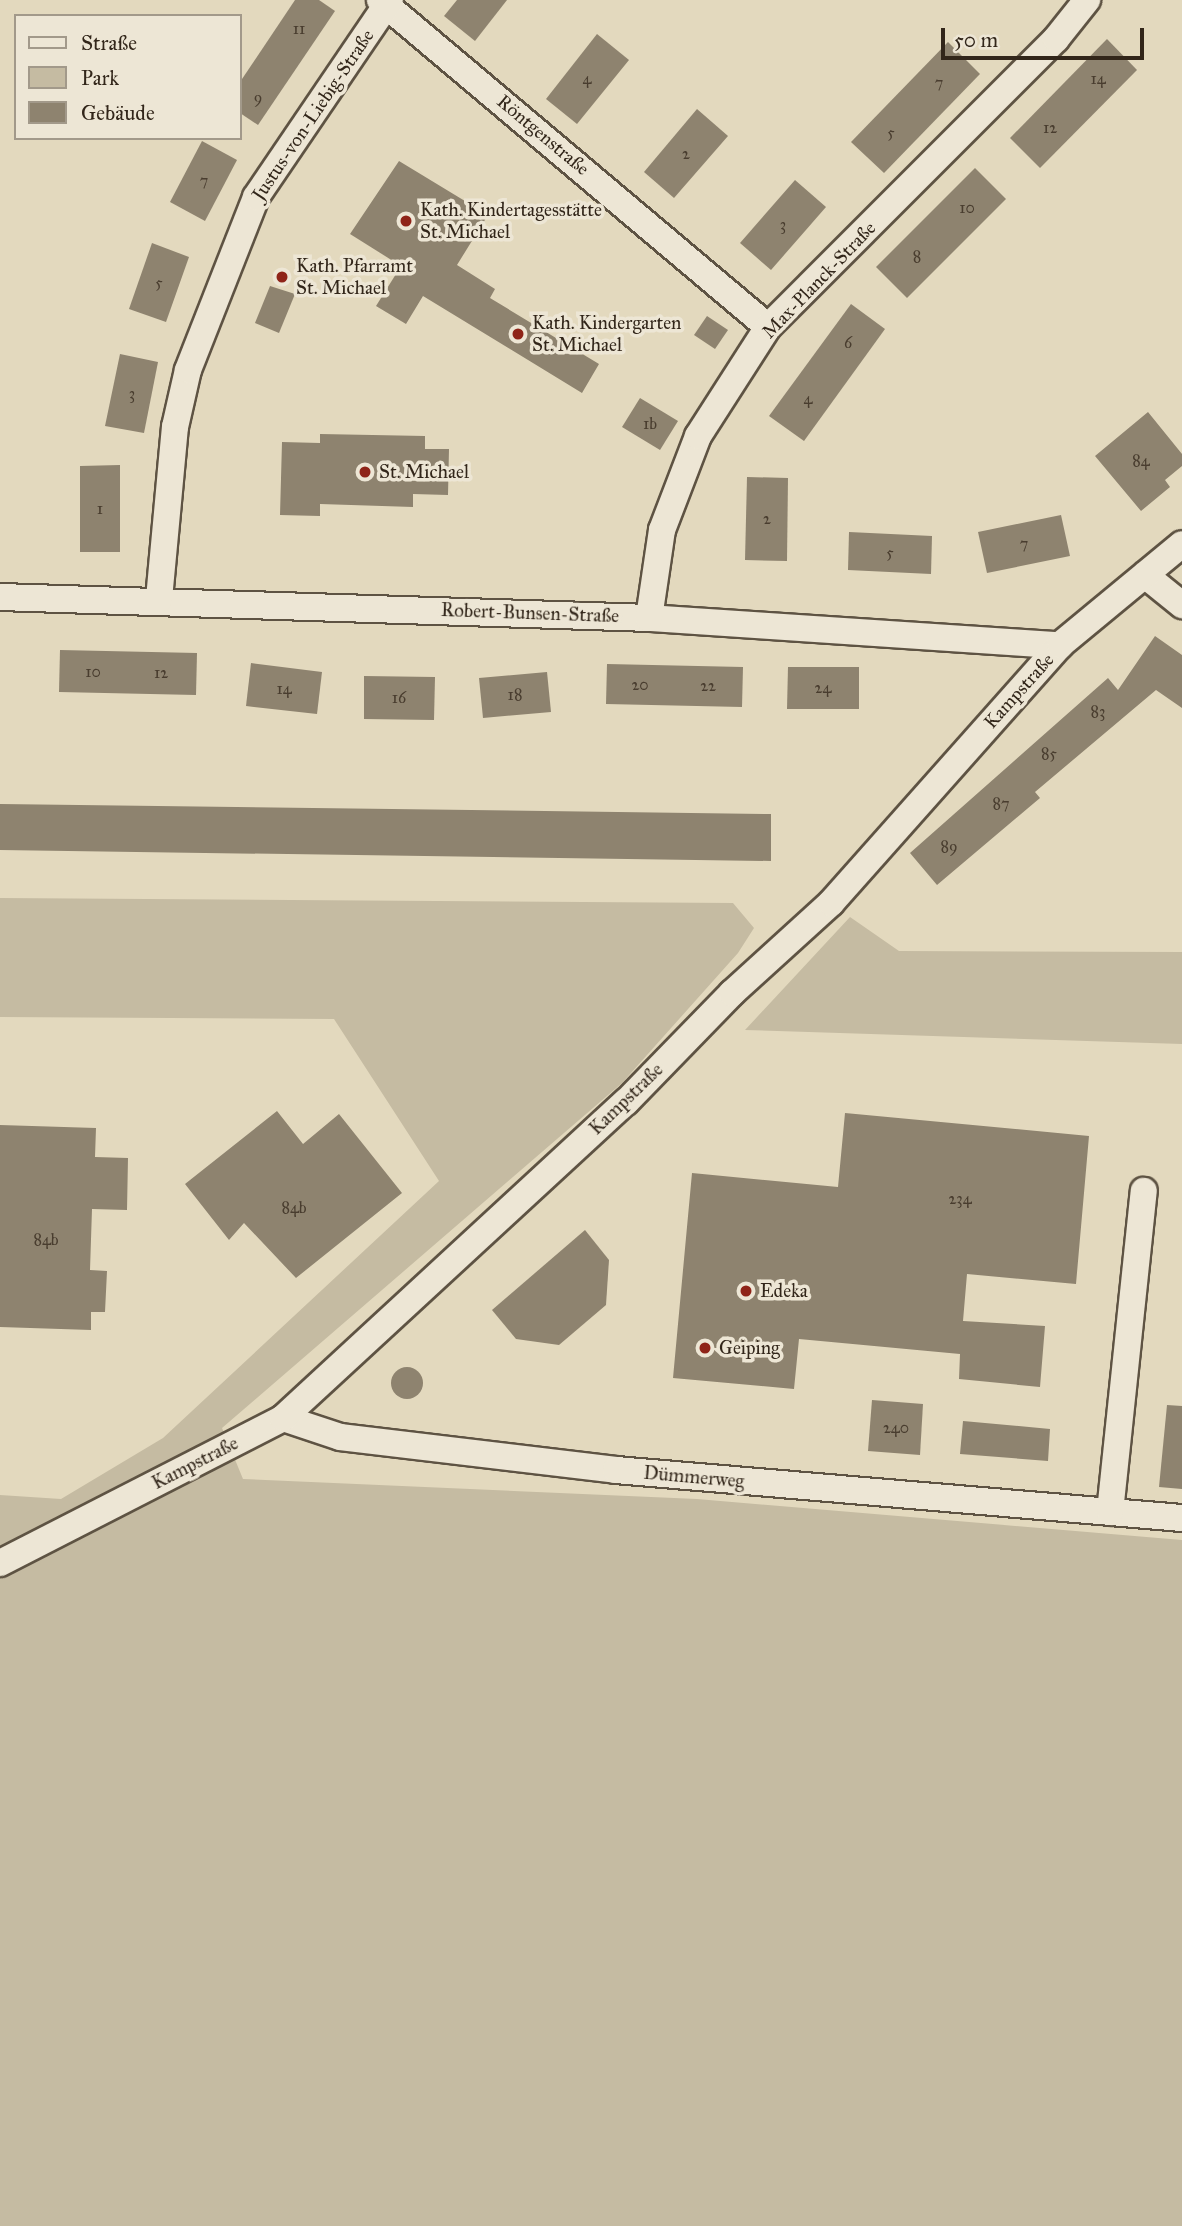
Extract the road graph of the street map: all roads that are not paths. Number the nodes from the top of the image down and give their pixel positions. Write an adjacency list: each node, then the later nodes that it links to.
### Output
1 (1087, 0): 3 (street, Max-Planck-Straße)
2 (385, 1): 3 (street, Röntgenstraße); 7 (street, Justus-von-Liebig-Straße)
3 (768, 327): 9 (street, Max-Planck-Straße)
4 (1182, 544): 5 (street, Kampstraße)
5 (1145, 575): 8 (street); 10 (street, Kampstraße)
6 (0, 597): 7 (street, Robert-Bunsen-Straße)
7 (159, 599): 9 (street, Robert-Bunsen-Straße)
8 (1182, 605)
9 (649, 618): 10 (street, Robert-Bunsen-Straße)
10 (1060, 645): 12 (street, Kampstraße)
11 (1144, 1191): 13 (street)
12 (283, 1418): 13 (street, Dümmerweg); 15 (street, Kampstraße)
13 (1110, 1512): 14 (street, Dümmerweg)
14 (1182, 1518)
15 (0, 1563)

